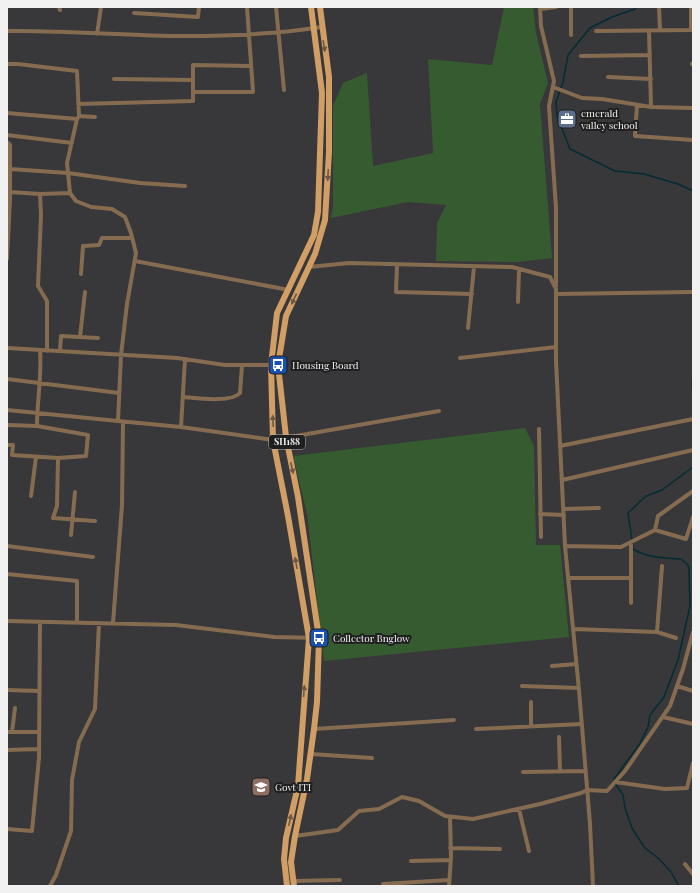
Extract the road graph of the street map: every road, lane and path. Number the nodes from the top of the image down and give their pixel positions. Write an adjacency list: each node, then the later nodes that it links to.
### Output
1 (101, 7): 21 (street)
2 (199, 7): 12 (street)
3 (247, 7): 22 (street)
4 (276, 7): 20 (street)
5 (311, 7): 14 (main road, SH188)
6 (320, 7): 13 (main road, SH188)
7 (556, 7): 11 (street)
8 (571, 7): 23 (street)
9 (659, 7): 15 (street)
10 (691, 7): 16 (street)
11 (540, 8): 32 (street)
12 (134, 12)
13 (322, 27): 14 (street); 56 (main road, SH188, one-way to 56)
14 (314, 28): 20 (street); 61 (main road, SH188)
15 (660, 30): 16 (street); 19 (street)
16 (692, 30)
17 (7, 31): 21 (street)
18 (596, 31): 19 (street)
19 (649, 31): 24 (street)
20 (278, 33): 22 (street); 33 (street)
21 (96, 34): 22 (street)
22 (249, 35): 27 (street)
23 (571, 35)
24 (650, 55): 25 (street); 30 (street)
25 (581, 56)
26 (7, 64): 35 (street)
27 (251, 66): 31 (street); 34 (street)
28 (608, 77): 30 (street)
29 (114, 79): 31 (street)
30 (650, 79): 37 (street)
31 (193, 80): 34 (street)
32 (553, 87): 36 (street); 60 (street)
33 (284, 90)
34 (193, 92): 35 (street)
35 (78, 104): 40 (street)
36 (637, 105): 37 (street); 43 (street)
37 (651, 107): 38 (street)
38 (693, 108)
39 (7, 112): 40 (street)
40 (78, 117): 41 (street); 45 (street)
41 (95, 117)
42 (7, 135): 45 (street)
43 (693, 140)
44 (7, 142): 46 (street)
45 (72, 143): 47 (street)
46 (10, 169): 47 (street); 49 (street)
47 (68, 173): 48 (street); 50 (street)
48 (185, 186)
49 (10, 192): 51 (street); 53 (street)
50 (70, 193): 51 (street); 52 (street)
51 (40, 194): 73 (street)
52 (132, 238): 54 (street); 59 (street)
53 (7, 259)
54 (135, 261): 61 (street); 75 (street)
55 (397, 265): 56 (street); 57 (street); 64 (street)
56 (309, 267): 80 (main road, SH188, one-way to 80)
57 (474, 267): 58 (street); 64 (street)
58 (519, 269): 60 (street); 66 (street)
59 (81, 274)
60 (556, 289): 65 (street)
61 (289, 290): 79 (main road, SH188)
62 (85, 292): 68 (street)
63 (693, 292): 65 (street)
64 (472, 294): 67 (street)
65 (556, 294): 70 (street)
66 (518, 302)
67 (468, 328)
68 (80, 337): 69 (street); 74 (street)
69 (98, 338)
70 (556, 347): 76 (street); 98 (street)
71 (7, 348): 72 (street)
72 (40, 350): 73 (street); 82 (street)
73 (47, 351): 74 (street)
74 (60, 352): 75 (street)
75 (121, 355): 77 (street); 83 (street)
76 (460, 358)
77 (185, 359): 78 (street); 84 (street)
78 (242, 365): 79 (street); 84 (street)
79 (270, 365): 80 (street); 96 (main road, SH188, one-way to 79)
80 (278, 365): 95 (main road, SH188)
81 (7, 380): 82 (street)
82 (39, 383): 83 (street); 87 (street)
83 (119, 393): 89 (street)
84 (183, 397): 93 (street)
85 (7, 410): 87 (street)
86 (439, 411): 95 (street)
87 (37, 413): 89 (street); 92 (street)
88 (693, 418): 98 (street)
89 (118, 421): 90 (street)
90 (123, 422): 93 (street); 129 (street)
91 (8, 425): 92 (street)
92 (37, 426): 101 (street)
93 (181, 427): 96 (street)
94 (539, 429): 108 (street)
95 (286, 437): 96 (street); 134 (main road, SH188, one-way to 134)
96 (273, 440): 133 (main road, SH188, one-way to 96)
97 (7, 445): 100 (street)
98 (560, 446): 102 (street)
99 (693, 450): 102 (street)
100 (36, 457): 101 (street); 105 (street)
101 (58, 458): 111 (street)
102 (562, 480): 107 (street)
103 (693, 491): 113 (street)
104 (75, 492): 111 (street)
105 (31, 496)
106 (599, 508): 107 (street)
107 (563, 509): 109 (street)
108 (540, 514): 109 (street); 115 (street)
109 (564, 515): 118 (street)
110 (693, 517): 113 (street)
111 (73, 520): 112 (street); 114 (street)
112 (95, 521)
113 (655, 530): 116 (street)
114 (71, 535)
115 (541, 537)
116 (630, 542): 118 (street); 123 (street)
117 (7, 546): 119 (street)
118 (565, 546): 122 (street)
119 (93, 557)
120 (662, 566): 131 (street)
121 (7, 574): 127 (street)
122 (568, 578): 123 (street); 130 (street)
123 (631, 578): 124 (street)
124 (631, 603)
125 (7, 621): 126 (street)
126 (40, 622): 127 (street); 142 (street)
127 (77, 622): 128 (street)
128 (99, 623): 129 (street); 181 (street)
129 (113, 623): 133 (street)
130 (573, 629): 131 (street); 136 (street)
131 (656, 632): 135 (street)
132 (693, 632): 139 (street)
133 (308, 638): 134 (street); 182 (main road, SH188, one-way to 133)
134 (319, 638): 151 (main road, SH188)
135 (676, 638)
136 (576, 664): 137 (street); 140 (street)
137 (552, 666)
138 (522, 686): 140 (street)
139 (678, 686): 143 (street); 146 (street)
140 (579, 688): 148 (street)
141 (7, 690): 142 (street)
142 (40, 691): 154 (street)
143 (693, 691)
144 (531, 702): 150 (street)
145 (15, 708): 153 (street)
146 (664, 717): 149 (street); 164 (street)
147 (454, 720): 151 (street)
148 (582, 724): 150 (street); 162 (street)
149 (693, 724)
150 (531, 726): 152 (street)
151 (314, 728): 158 (main road, SH188)
152 (476, 729)
153 (9, 732): 154 (street)
154 (39, 732): 156 (street)
155 (559, 737): 161 (street)
156 (39, 749): 157 (street); 168 (street)
157 (7, 750)
158 (310, 754): 159 (street); 169 (main road, SH188)
159 (372, 758)
160 (693, 763): 164 (street)
161 (560, 771): 162 (street); 163 (street)
162 (585, 771): 165 (street)
163 (522, 772)
164 (615, 782): 165 (street)
165 (587, 790): 166 (street); 184 (street)
166 (519, 809): 167 (street); 172 (street)
167 (450, 817): 169 (street); 170 (street)
168 (7, 829)
169 (295, 836): 179 (main road, SH188)
170 (450, 848): 171 (street); 173 (street)
171 (500, 849)
172 (529, 851)
173 (450, 860): 174 (street); 178 (street)
174 (411, 861)
175 (685, 864): 176 (street)
176 (693, 874)
177 (340, 880): 179 (street)
178 (449, 880): 180 (street); 183 (street)
179 (293, 884)
180 (383, 884)
181 (50, 886)
182 (287, 886)
183 (449, 886)
184 (593, 886)

